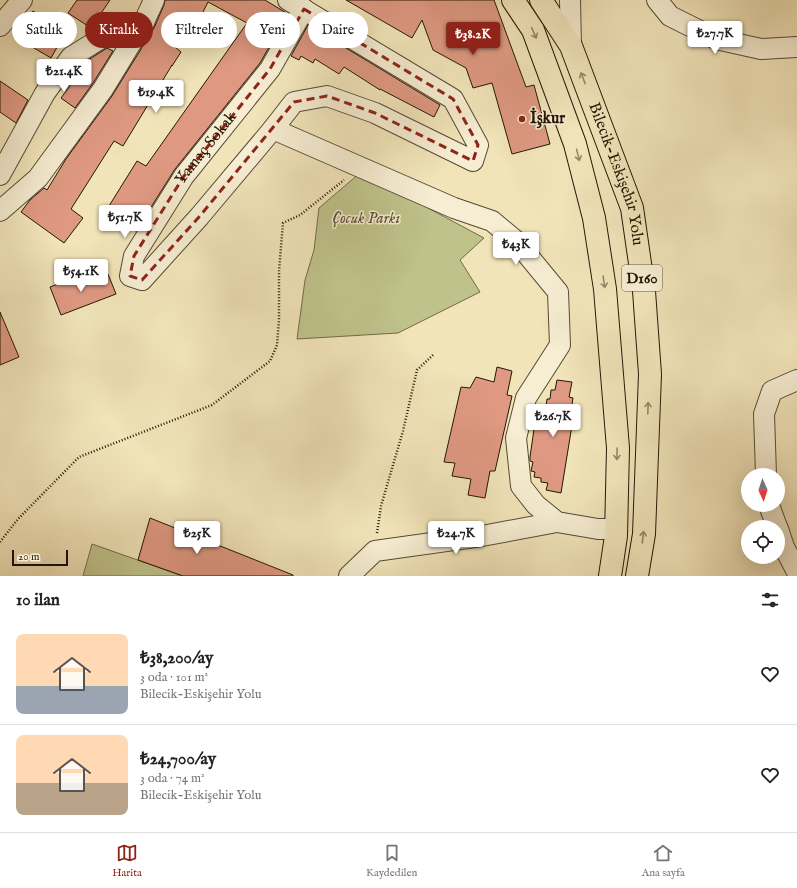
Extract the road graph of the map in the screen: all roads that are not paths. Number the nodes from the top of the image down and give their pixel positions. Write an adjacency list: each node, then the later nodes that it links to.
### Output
1 (22, 0): 9 (street)
2 (154, 0): 8 (street)
3 (513, 0): 20 (main road, Bilecik-Eskişehir Yolu / D160, one-way to 20)
4 (541, 0): 10 (main road, Bilecik-Eskişehir Yolu / D160)
5 (570, 0): 10 (street)
6 (657, 0): 11 (street)
7 (296, 4): 14 (street); 14 (street, Yamaç Sokak)
8 (149, 12)
9 (0, 26)
10 (571, 46): 25 (main road, Bilecik-Eskişehir Yolu / D160, one-way to 10)
11 (797, 47)
12 (86, 48): 15 (street)
13 (128, 48): 16 (street)
14 (272, 129): 19 (street)
15 (0, 175)
16 (0, 211)
17 (797, 380): 18 (street)
18 (766, 468)
19 (557, 522): 20 (street); 23 (street)
20 (616, 529): 24 (main road, Bilecik-Eskişehir Yolu / D160)
21 (785, 549): 22 (street)
22 (797, 572)
23 (349, 576)
24 (610, 576)
25 (637, 576)

